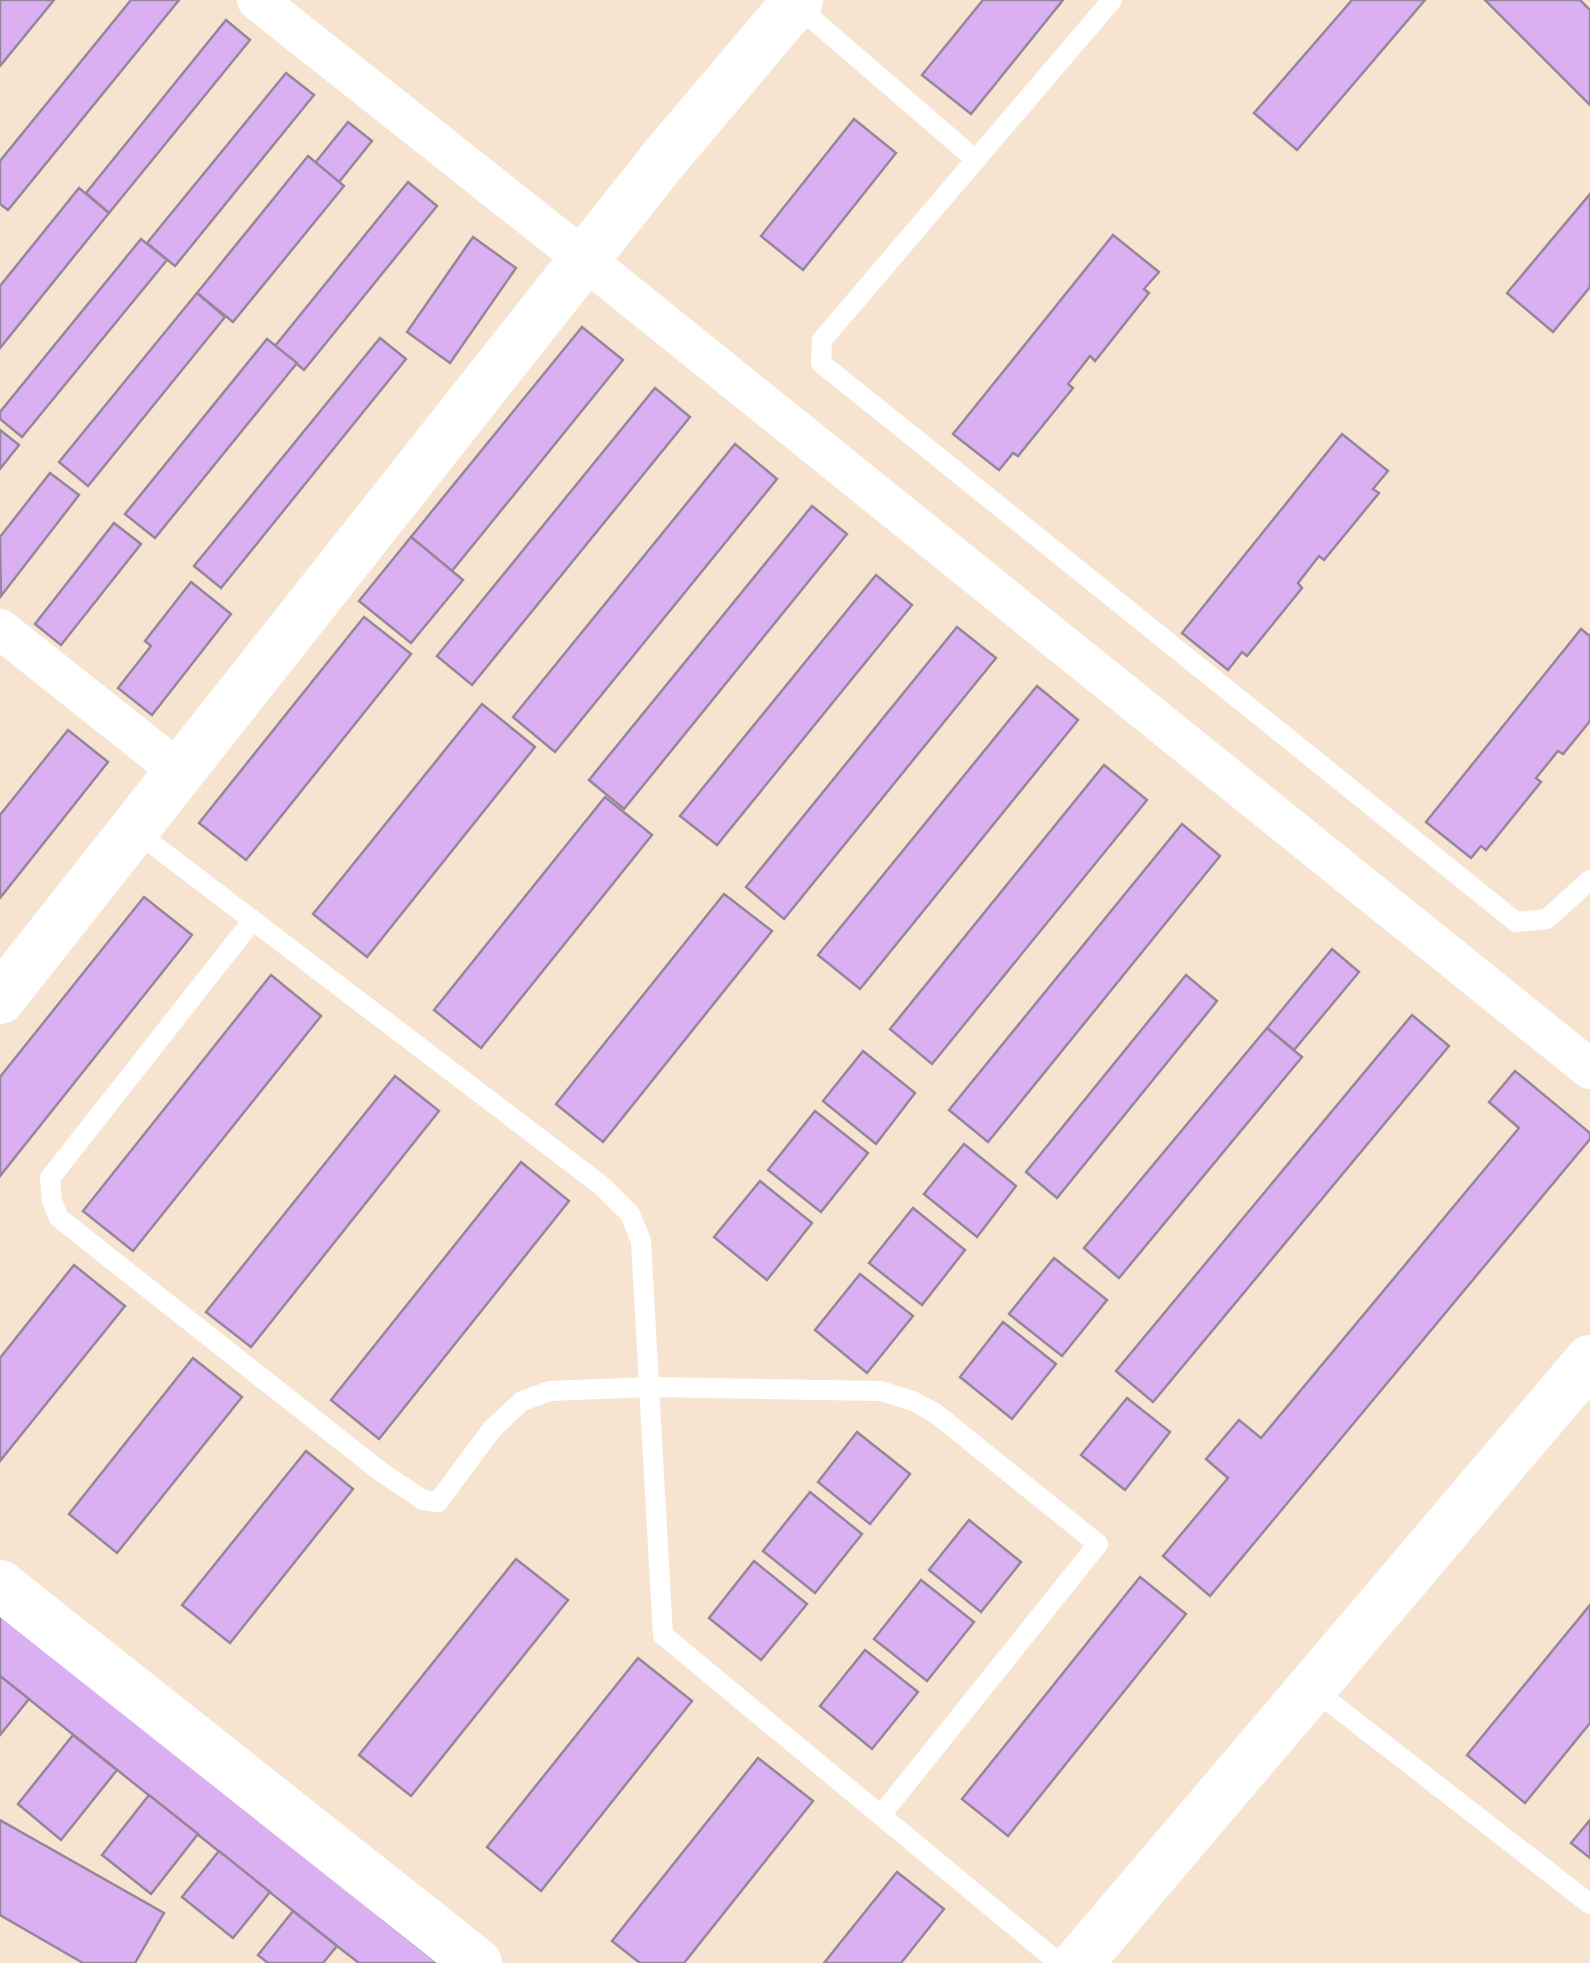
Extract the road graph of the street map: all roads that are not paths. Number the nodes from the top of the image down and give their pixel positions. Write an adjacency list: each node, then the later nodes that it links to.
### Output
1 (257, 0): 5 (street)
2 (1112, 0): 4 (lane)
3 (796, 2): 4 (lane); 5 (street)
4 (976, 160): 9 (lane)
5 (584, 259): 7 (street); 12 (street)
6 (0, 629): 7 (street)
7 (180, 772): 8 (street)
8 (134, 830): 10 (lane); 11 (street)
9 (1590, 880)
10 (253, 920): 14 (lane); 14 (lane)
11 (0, 999)
12 (1590, 1069)
13 (1590, 1360): 16 (street)
14 (650, 1387): 17 (lane); 17 (lane)
15 (0, 1585): 19 (street)
16 (1311, 1688): 18 (lane); 21 (street)
17 (881, 1815): 20 (lane)
18 (1590, 1904)
19 (477, 1963)
20 (1059, 1963)
21 (1078, 1963)

